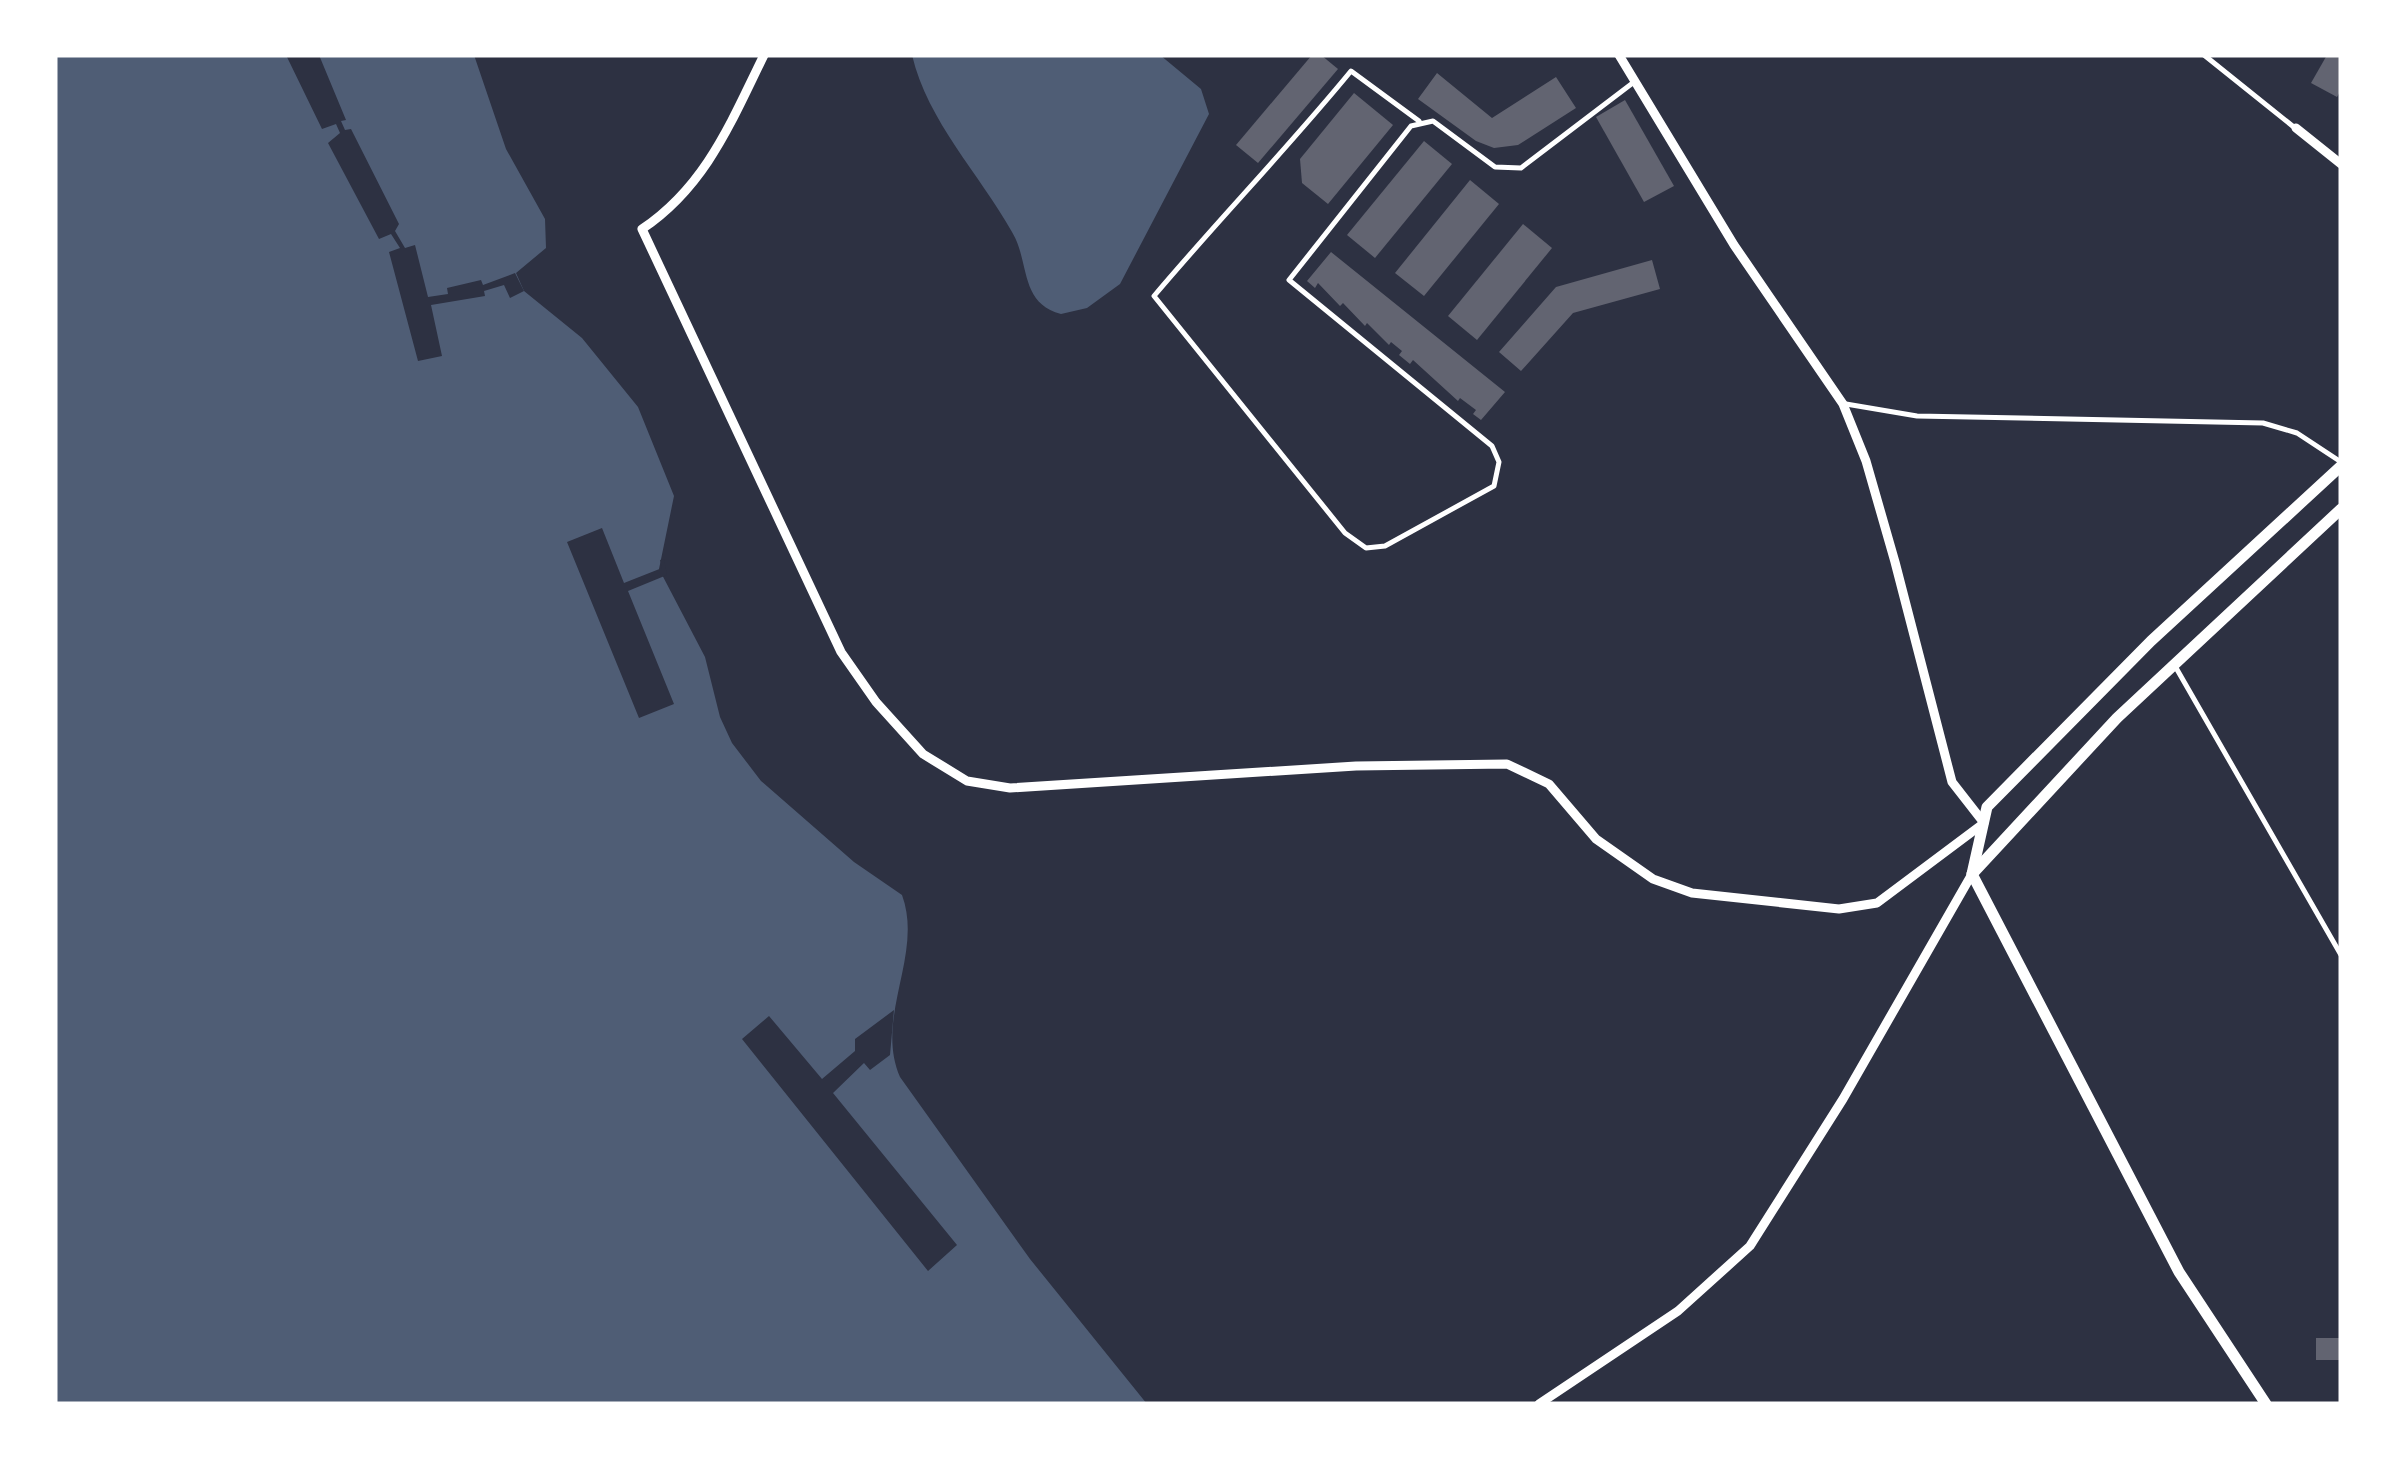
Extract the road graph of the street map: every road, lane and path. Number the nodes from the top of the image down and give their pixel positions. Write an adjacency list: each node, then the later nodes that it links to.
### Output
1 (764, 55): 12 (street)
2 (1619, 55): 4 (street)
3 (2204, 55): 6 (lane)
4 (1635, 82): 5 (lane); 8 (street)
5 (1419, 122): 5 (lane)
6 (2296, 128): 7 (street)
7 (2341, 164)
8 (1843, 404): 9 (lane); 12 (street)
9 (2341, 464): 12 (street)
10 (2341, 510): 11 (street)
11 (2173, 664): 13 (street); 14 (lane)
12 (1984, 823): 13 (street)
13 (1972, 874): 15 (street); 16 (street)
14 (2341, 955)
15 (1539, 1404)
16 (2266, 1404)

